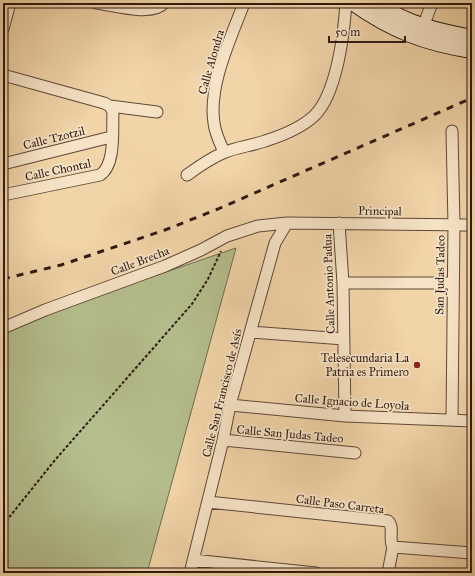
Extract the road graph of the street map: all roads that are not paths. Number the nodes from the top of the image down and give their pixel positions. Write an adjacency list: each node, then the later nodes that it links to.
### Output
1 (10, 3): 10 (street)
2 (96, 3): 8 (street)
3 (244, 3): 18 (street, Calle Alondra)
4 (346, 3): 18 (street)
5 (354, 3): 12 (street)
6 (376, 3): 9 (street)
7 (432, 3): 9 (street)
8 (162, 5)
9 (423, 27): 11 (street)
10 (3, 28)
11 (472, 38)
12 (472, 50)
13 (3, 75): 14 (street)
14 (110, 106): 15 (street); 17 (street, Calle Chontal)
15 (157, 112)
16 (452, 131): 25 (street, San Judas Tadeo)
17 (111, 136): 19 (street, Calle Tzotzil); 21 (street, Calle Chontal)
18 (224, 152): 20 (street)
19 (3, 164)
20 (187, 175)
21 (3, 195)
22 (287, 223): 23 (street, Principal); 28 (street, Calle Brecha); 29 (street, Calle San Francisco de Asís)
23 (339, 223): 25 (street, Principal); 26 (street, Calle Antonio Padua)
24 (472, 224): 25 (street, Principal)
25 (454, 225): 27 (street, San Judas Tadeo)
26 (343, 283): 27 (street); 30 (street, Calle Antonio Padua)
27 (453, 283): 33 (street, San Judas Tadeo)
28 (3, 328)
29 (250, 332): 30 (street); 31 (street, Calle San Francisco de Asís)
30 (344, 339): 32 (street, Calle Antonio Padua)
31 (230, 405): 32 (street, Calle Ignacio de Loyola); 35 (street, Calle San Francisco de Asís)
32 (345, 416): 33 (street, Calle Ignacio de Loyola)
33 (452, 420): 34 (street, Calle Ignacio de Loyola)
34 (472, 421)
35 (224, 440): 36 (street, Calle San Judas Tadeo); 37 (street, Calle San Francisco de Asís)
36 (355, 453)
37 (208, 502): 38 (street, Calle Paso Carreta); 40 (street, Calle San Francisco de Asís)
38 (393, 547): 39 (street); 43 (street)
39 (472, 553)
40 (193, 560): 41 (street, Calle San Francisco de Asís); 42 (street)
41 (190, 573)
42 (316, 573)
43 (388, 573)

